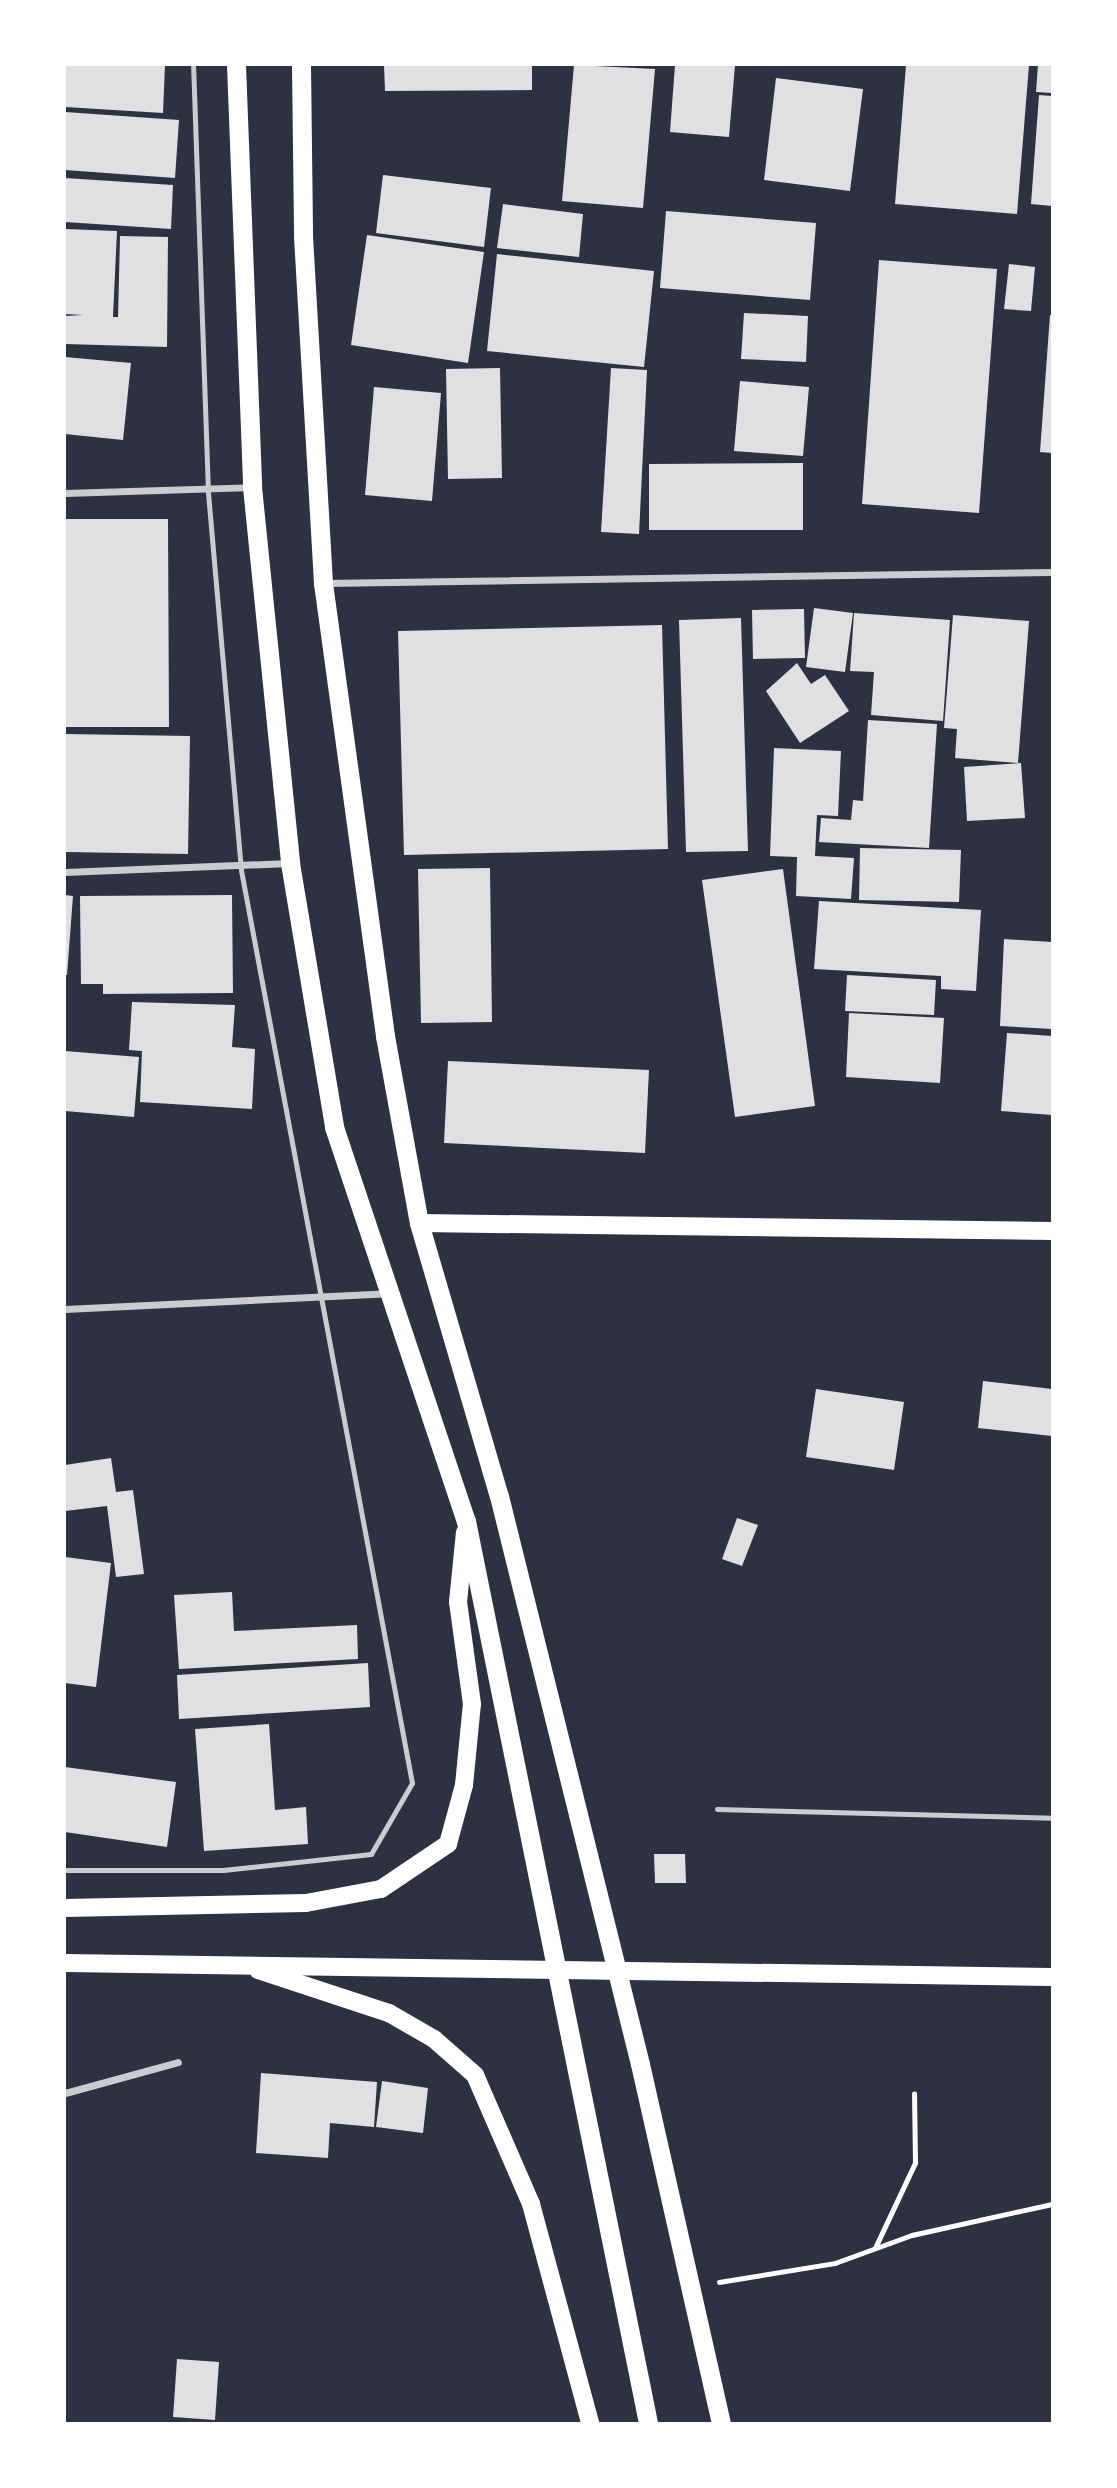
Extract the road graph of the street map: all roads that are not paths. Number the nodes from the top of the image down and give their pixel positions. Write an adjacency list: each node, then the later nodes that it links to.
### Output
1 (193, 65): 5 (lane)
2 (236, 65): 4 (highway)
3 (301, 65): 8 (highway)
4 (252, 487): 5 (street); 9 (highway)
5 (208, 492): 6 (street); 10 (lane)
6 (65, 493)
7 (1052, 572): 8 (street)
8 (323, 583): 12 (highway)
9 (290, 863): 10 (street); 14 (highway)
10 (241, 870): 11 (street); 15 (lane)
11 (65, 872)
12 (419, 1223): 13 (main road); 27 (highway)
13 (1052, 1231)
14 (392, 1293): 15 (street); 17 (highway)
15 (322, 1296): 16 (street); 20 (lane)
16 (65, 1309)
17 (466, 1521): 21 (main road); 29 (highway)
18 (717, 1809): 19 (lane)
19 (1052, 1818)
20 (65, 1871)
21 (65, 1908)
22 (65, 1963): 23 (main road)
23 (243, 1965): 24 (main road); 28 (main road)
24 (1052, 1977)
25 (178, 2062): 26 (street)
26 (65, 2093)
27 (722, 2420)
28 (590, 2423)
29 (648, 2423)

